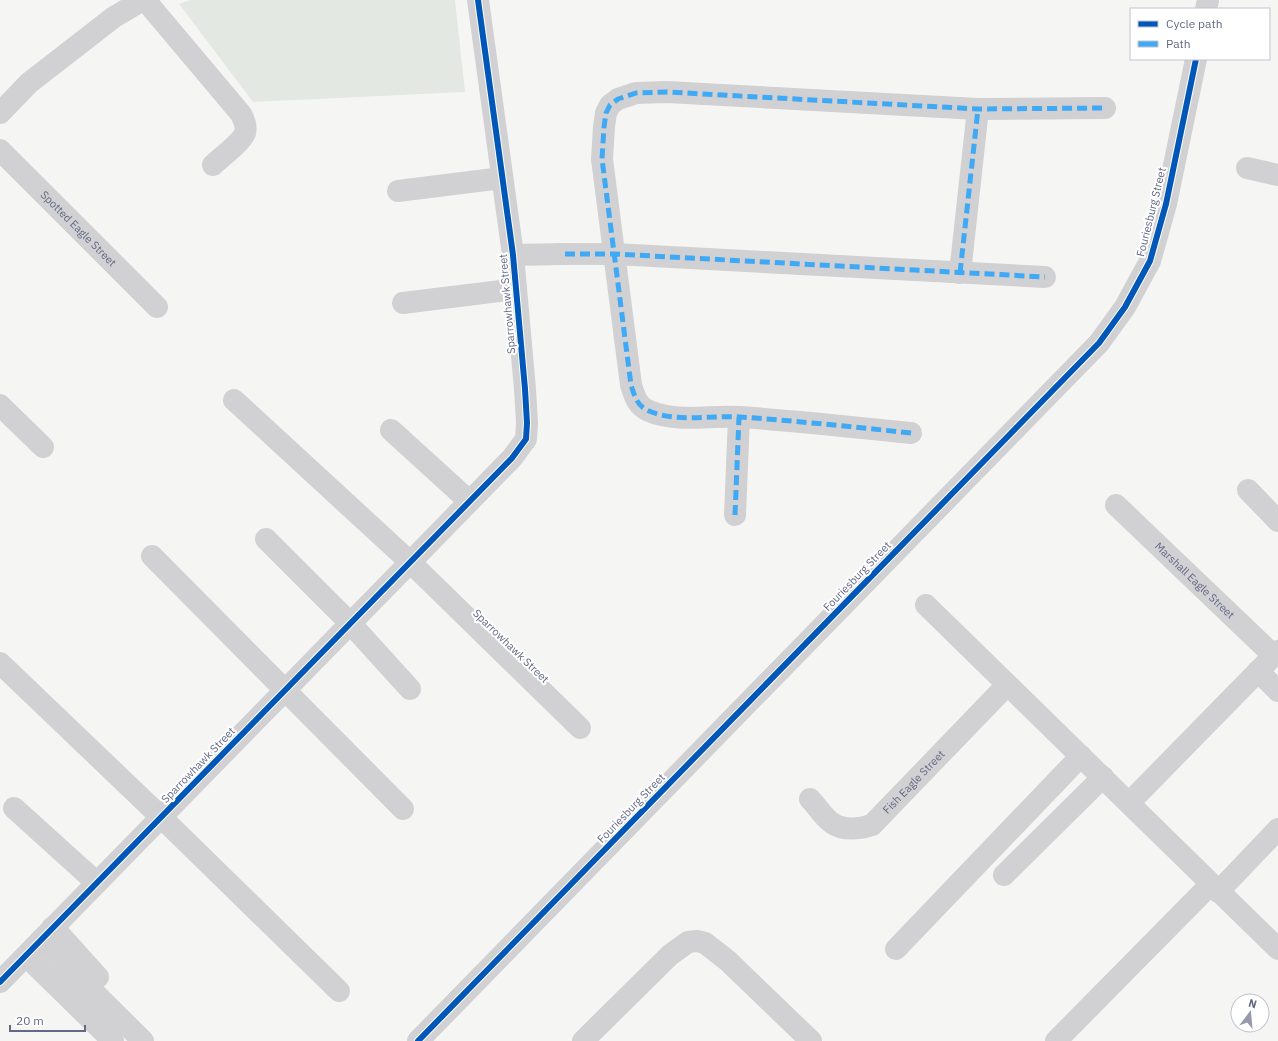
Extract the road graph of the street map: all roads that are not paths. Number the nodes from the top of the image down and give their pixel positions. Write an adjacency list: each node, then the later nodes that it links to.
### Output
1 (144, 0): 3 (street); 9 (street)
2 (478, 0): 12 (street, Sparrowhawk Street)
3 (111, 8): 7 (street)
4 (1196, 60): 65 (street, Fouriesburg Street)
5 (1105, 108): 6 (street)
6 (978, 109): 14 (street); 16 (street)
7 (0, 113)
8 (0, 150): 20 (street, Spotted Eagle Street)
9 (213, 164)
10 (1247, 168): 11 (street)
11 (1278, 175)
12 (502, 178): 13 (street); 15 (street, Sparrowhawk Street)
13 (398, 191)
14 (615, 254): 15 (street); 16 (street); 23 (street)
15 (513, 255): 18 (street, Sparrowhawk Street)
16 (960, 273): 17 (street)
17 (1045, 277)
18 (516, 289): 19 (street); 28 (street, Sparrowhawk Street)
19 (403, 303)
20 (157, 307)
21 (234, 400): 34 (street, Sparrowhawk Street)
22 (0, 405): 26 (street)
23 (739, 417): 25 (street); 30 (street)
24 (391, 430): 28 (street)
25 (911, 433)
26 (43, 447)
27 (1248, 490): 31 (street)
28 (468, 501): 34 (street, Sparrowhawk Street)
29 (1116, 505): 37 (street, Marshall Eagle Street)
30 (735, 515)
31 (1278, 521)
32 (266, 539): 36 (street)
33 (152, 556): 42 (street)
34 (410, 562): 36 (street, Sparrowhawk Street); 44 (street, Sparrowhawk Street)
35 (926, 605): 40 (street)
36 (350, 623): 41 (street); 42 (street, Sparrowhawk Street)
37 (1276, 654): 39 (street, Marshall Eagle Street)
38 (0, 663): 51 (street, Sparrowhawk Street)
39 (1258, 672): 43 (street); 48 (street, Marshall Eagle Street)
40 (1007, 685): 45 (street); 47 (street, Fish Eagle Street)
41 (410, 689)
42 (285, 690): 50 (street); 51 (street, Sparrowhawk Street)
43 (1278, 691)
44 (580, 728)
45 (1081, 756): 46 (street); 57 (street)
46 (1103, 778): 48 (street); 53 (street)
47 (810, 799)
48 (1129, 803): 55 (street)
49 (14, 808): 54 (street)
50 (403, 809)
51 (161, 817): 54 (street, Sparrowhawk Street); 61 (street, Sparrowhawk Street)
52 (1278, 829): 55 (street)
53 (1004, 875)
54 (96, 883): 56 (street, Sparrowhawk Street)
55 (1214, 888): 58 (street); 68 (street)
56 (47, 934): 59 (street, Sparrowhawk Street); 62 (street); 64 (street)
57 (896, 949)
58 (1278, 949)
59 (26, 956): 60 (street, Sparrowhawk Street); 63 (street)
60 (0, 982)
61 (339, 991)
62 (121, 1003)
63 (113, 1041)
64 (143, 1041)
65 (418, 1041)
66 (583, 1041): 67 (street)
67 (811, 1041)
68 (1056, 1041)

